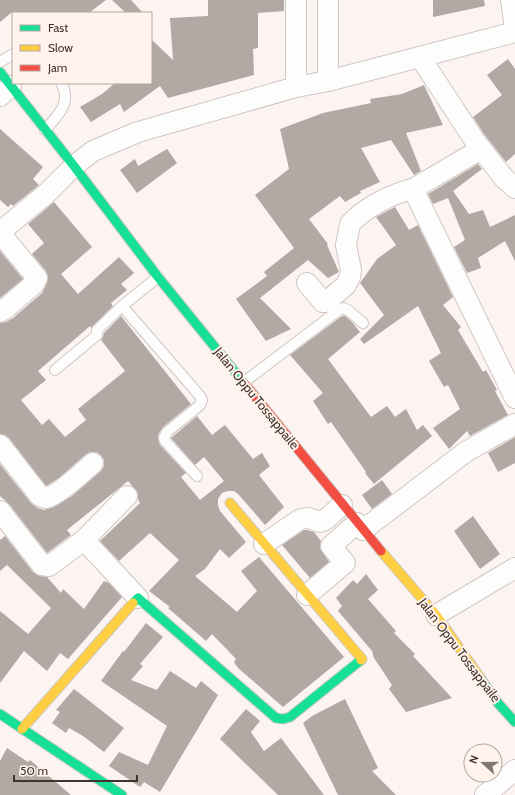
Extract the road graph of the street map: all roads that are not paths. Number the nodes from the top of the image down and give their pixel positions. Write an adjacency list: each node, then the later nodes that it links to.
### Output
1 (296, 0): 12 (street)
2 (328, 0): 9 (street)
3 (511, 0): 4 (street)
4 (515, 28)
5 (515, 32): 7 (street)
6 (12, 55): 8 (lane)
7 (420, 57): 9 (street); 14 (street)
8 (0, 62)
9 (328, 81): 12 (street)
10 (62, 84): 13 (lane)
11 (4, 85): 13 (street, Jalan Oppu Tossappaile)
12 (296, 87): 15 (street)
13 (45, 130): 15 (street, Jalan Oppu Tossappaile)
14 (481, 149): 16 (street); 17 (street)
15 (74, 166): 18 (street); 19 (street, Jalan Oppu Tossappaile)
16 (515, 188)
17 (413, 189): 20 (street); 26 (street)
18 (0, 232): 22 (street)
19 (158, 276): 21 (lane); 25 (street, Jalan Oppu Tossappaile)
20 (307, 283)
21 (122, 306): 24 (lane); 30 (lane)
22 (0, 312)
23 (363, 323): 25 (lane)
24 (55, 370)
25 (244, 382): 33 (street, Jalan Oppu Tossappaile)
26 (515, 398)
27 (515, 424): 35 (street)
28 (0, 445): 29 (street)
29 (94, 463)
30 (197, 476)
31 (127, 496): 36 (street)
32 (230, 503): 37 (street)
33 (342, 504): 35 (street, Jalan Oppu Tossappaile); 37 (street)
34 (0, 511): 36 (street)
35 (360, 527): 39 (street); 41 (street, Jalan Oppu Tossappaile)
36 (84, 540): 40 (street)
37 (264, 544): 39 (street)
38 (515, 568): 41 (street)
39 (307, 595): 40 (street)
40 (138, 598): 44 (street)
41 (436, 615): 43 (street, Jalan Oppu Tossappaile)
42 (0, 714): 44 (street)
43 (515, 722)
44 (22, 729): 46 (street)
45 (515, 770): 47 (street)
46 (122, 795)
47 (485, 795)

